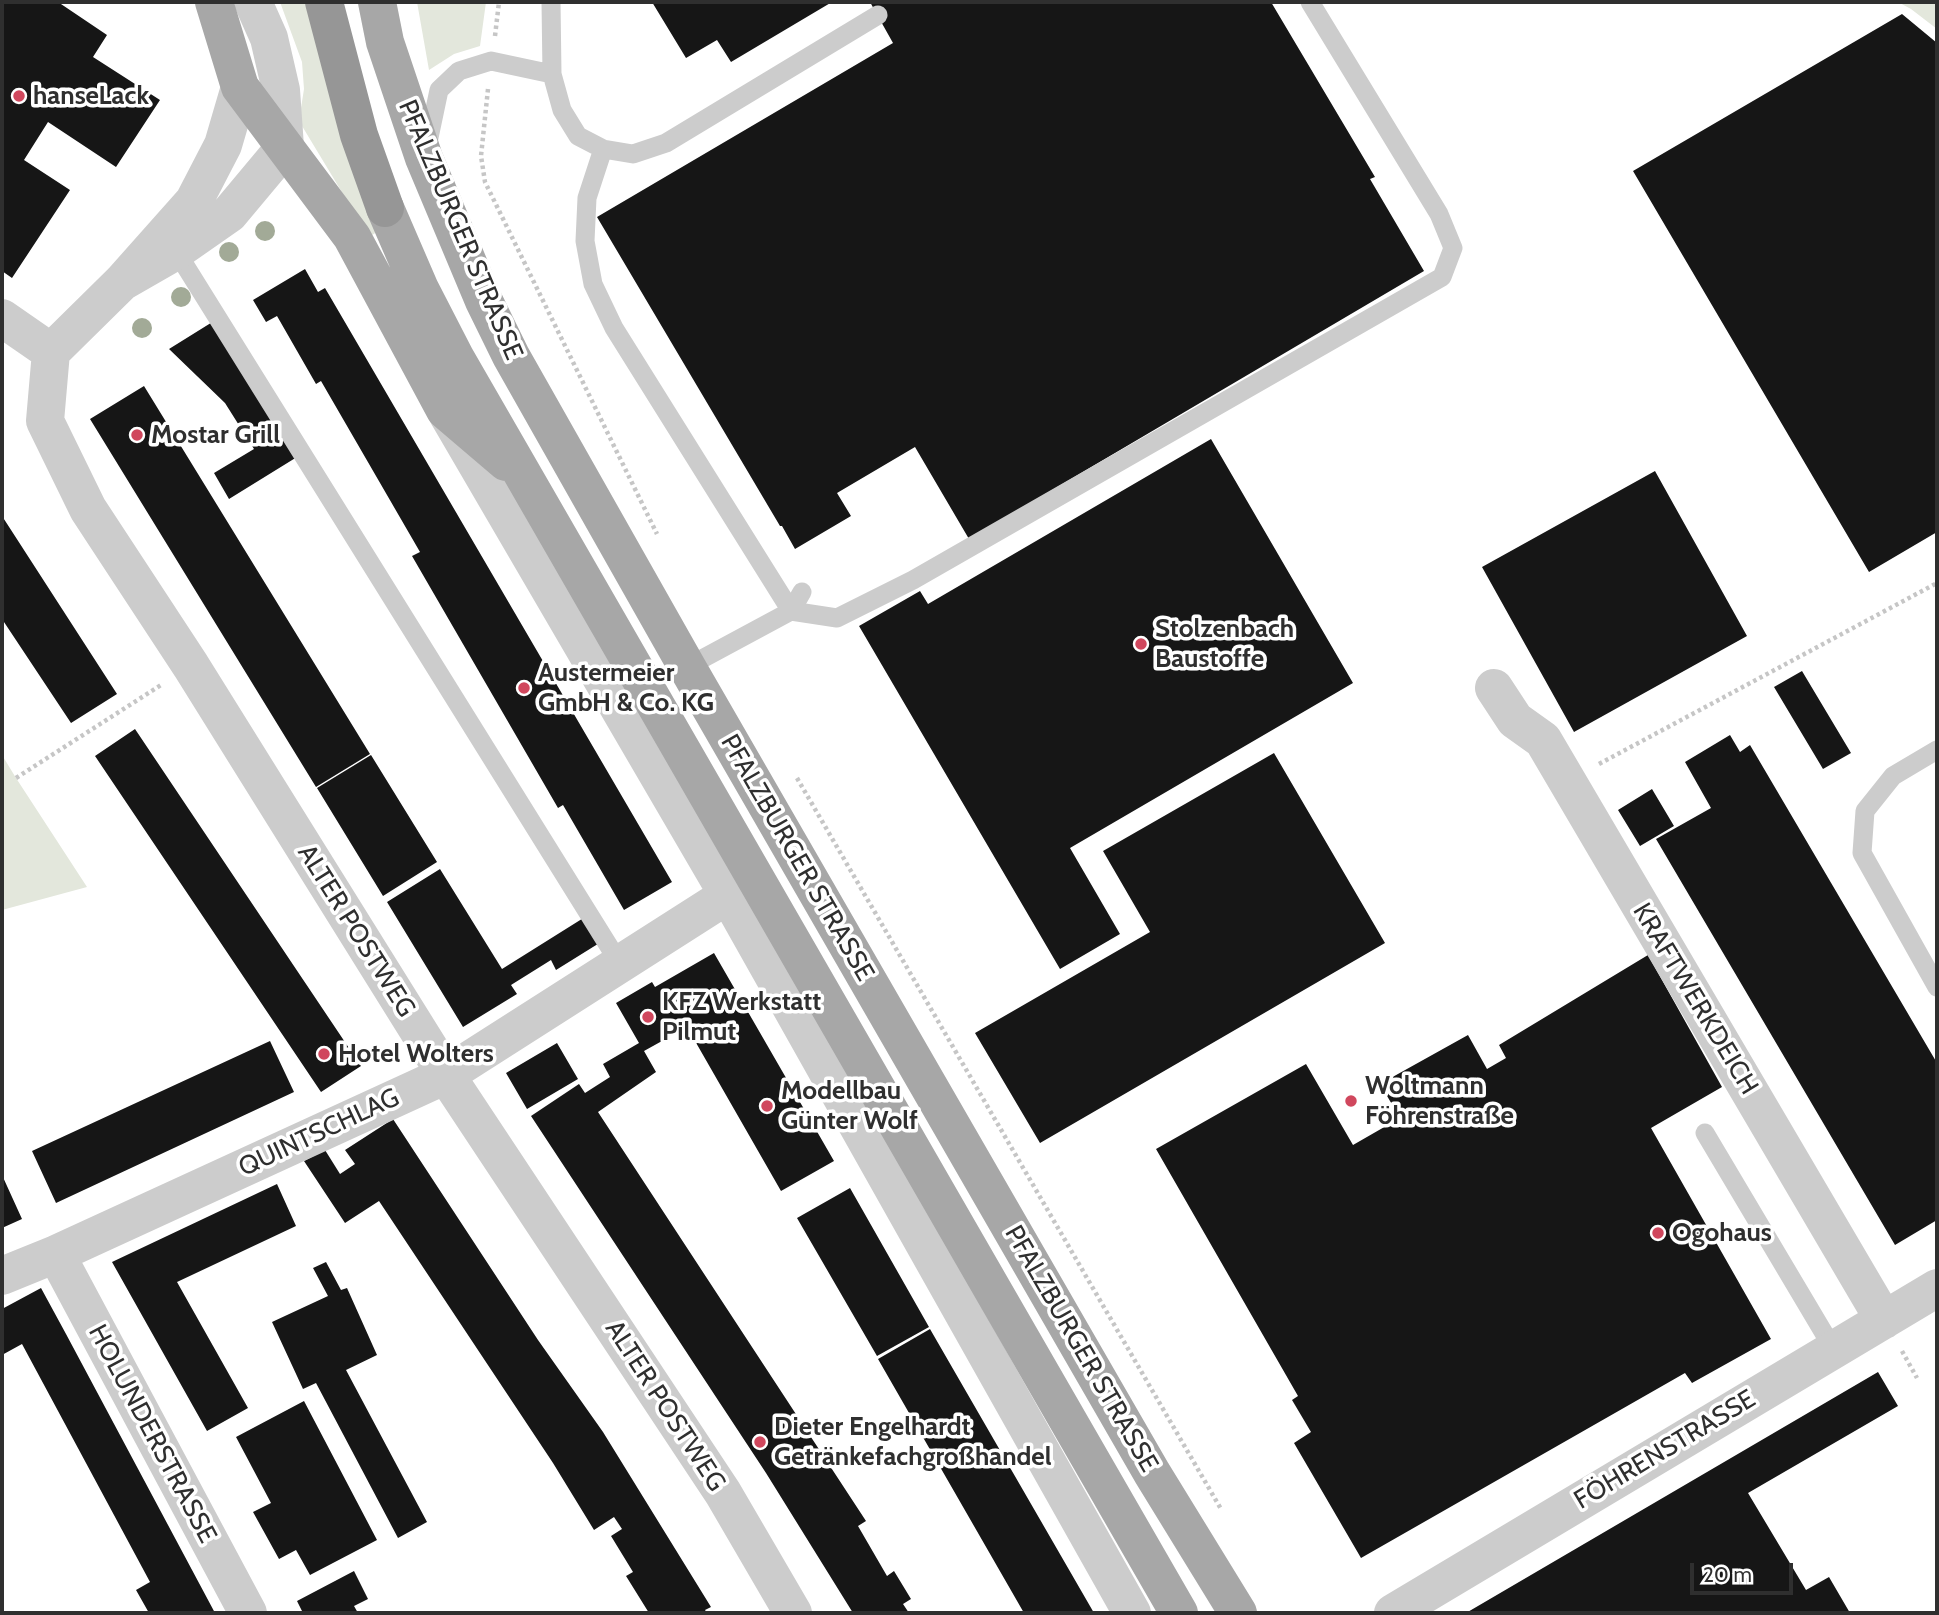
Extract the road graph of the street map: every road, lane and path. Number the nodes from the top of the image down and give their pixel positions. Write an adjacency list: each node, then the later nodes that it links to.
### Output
1 (214, 2): 10 (main road)
2 (253, 2): 11 (street)
3 (324, 2): 14 (highway)
4 (377, 2): 13 (main road, PFALZBURGER STRASSE)
5 (551, 2): 9 (lane)
6 (1310, 2): 24 (lane)
7 (878, 15): 12 (lane)
8 (491, 61): 9 (lane); 13 (lane); 21 (path)
9 (552, 74): 12 (lane)
10 (240, 87): 11 (main road, PFALZBURGER STRASSE); 16 (street)
11 (285, 146): 15 (street); 19 (main road, PFALZBURGER STRASSE)
12 (603, 149): 24 (lane)
13 (424, 158): 26 (main road, PFALZBURGER STRASSE)
14 (384, 208): 20 (main road, PFALZBURGER STRASSE)
15 (176, 251): 16 (street); 33 (lane)
16 (122, 282): 18 (street)
17 (2, 318): 18 (street)
18 (51, 352): 25 (street, ALTER POSTWEG)
19 (445, 410): 20 (main road, PFALZBURGER STRASSE); 32 (street, PFALZBURGER STRASSE)
20 (526, 479): 48 (main road, PFALZBURGER STRASSE)
21 (658, 535)
22 (1937, 583): 31 (path)
23 (802, 592): 24 (lane)
24 (791, 611): 26 (lane)
25 (191, 666): 30 (path); 35 (street, ALTER POSTWEG)
26 (687, 667): 49 (main road, PFALZBURGER STRASSE)
27 (1494, 688): 31 (street, KRAFTWERKDEICH)
28 (1937, 750): 34 (lane)
29 (796, 776): 44 (path)
30 (16, 778)
31 (1567, 781): 40 (street, KRAFTWERKDEICH)
32 (728, 895): 33 (street, QUINTSCHLAG); 47 (street, PFALZBURGER STRASSE)
33 (620, 964): 35 (street, QUINTSCHLAG)
34 (1937, 987)
35 (446, 1075): 37 (street, QUINTSCHLAG); 46 (street, ALTER POSTWEG)
36 (1705, 1133): 41 (lane)
37 (56, 1254): 38 (street, QUINTSCHLAG); 45 (street, HOLUNDERSTRASSE)
38 (2, 1276)
39 (1937, 1288): 40 (street, FÖHRENSTRASSE)
40 (1884, 1320): 41 (street, FÖHRENSTRASSE)
41 (1833, 1350): 50 (street, FÖHRENSTRASSE)
42 (1905, 1358): 43 (path)
43 (1917, 1378)
44 (1226, 1520)
45 (248, 1613)
46 (793, 1613)
47 (1132, 1613)
48 (1179, 1613)
49 (1238, 1613)
50 (1393, 1613)

